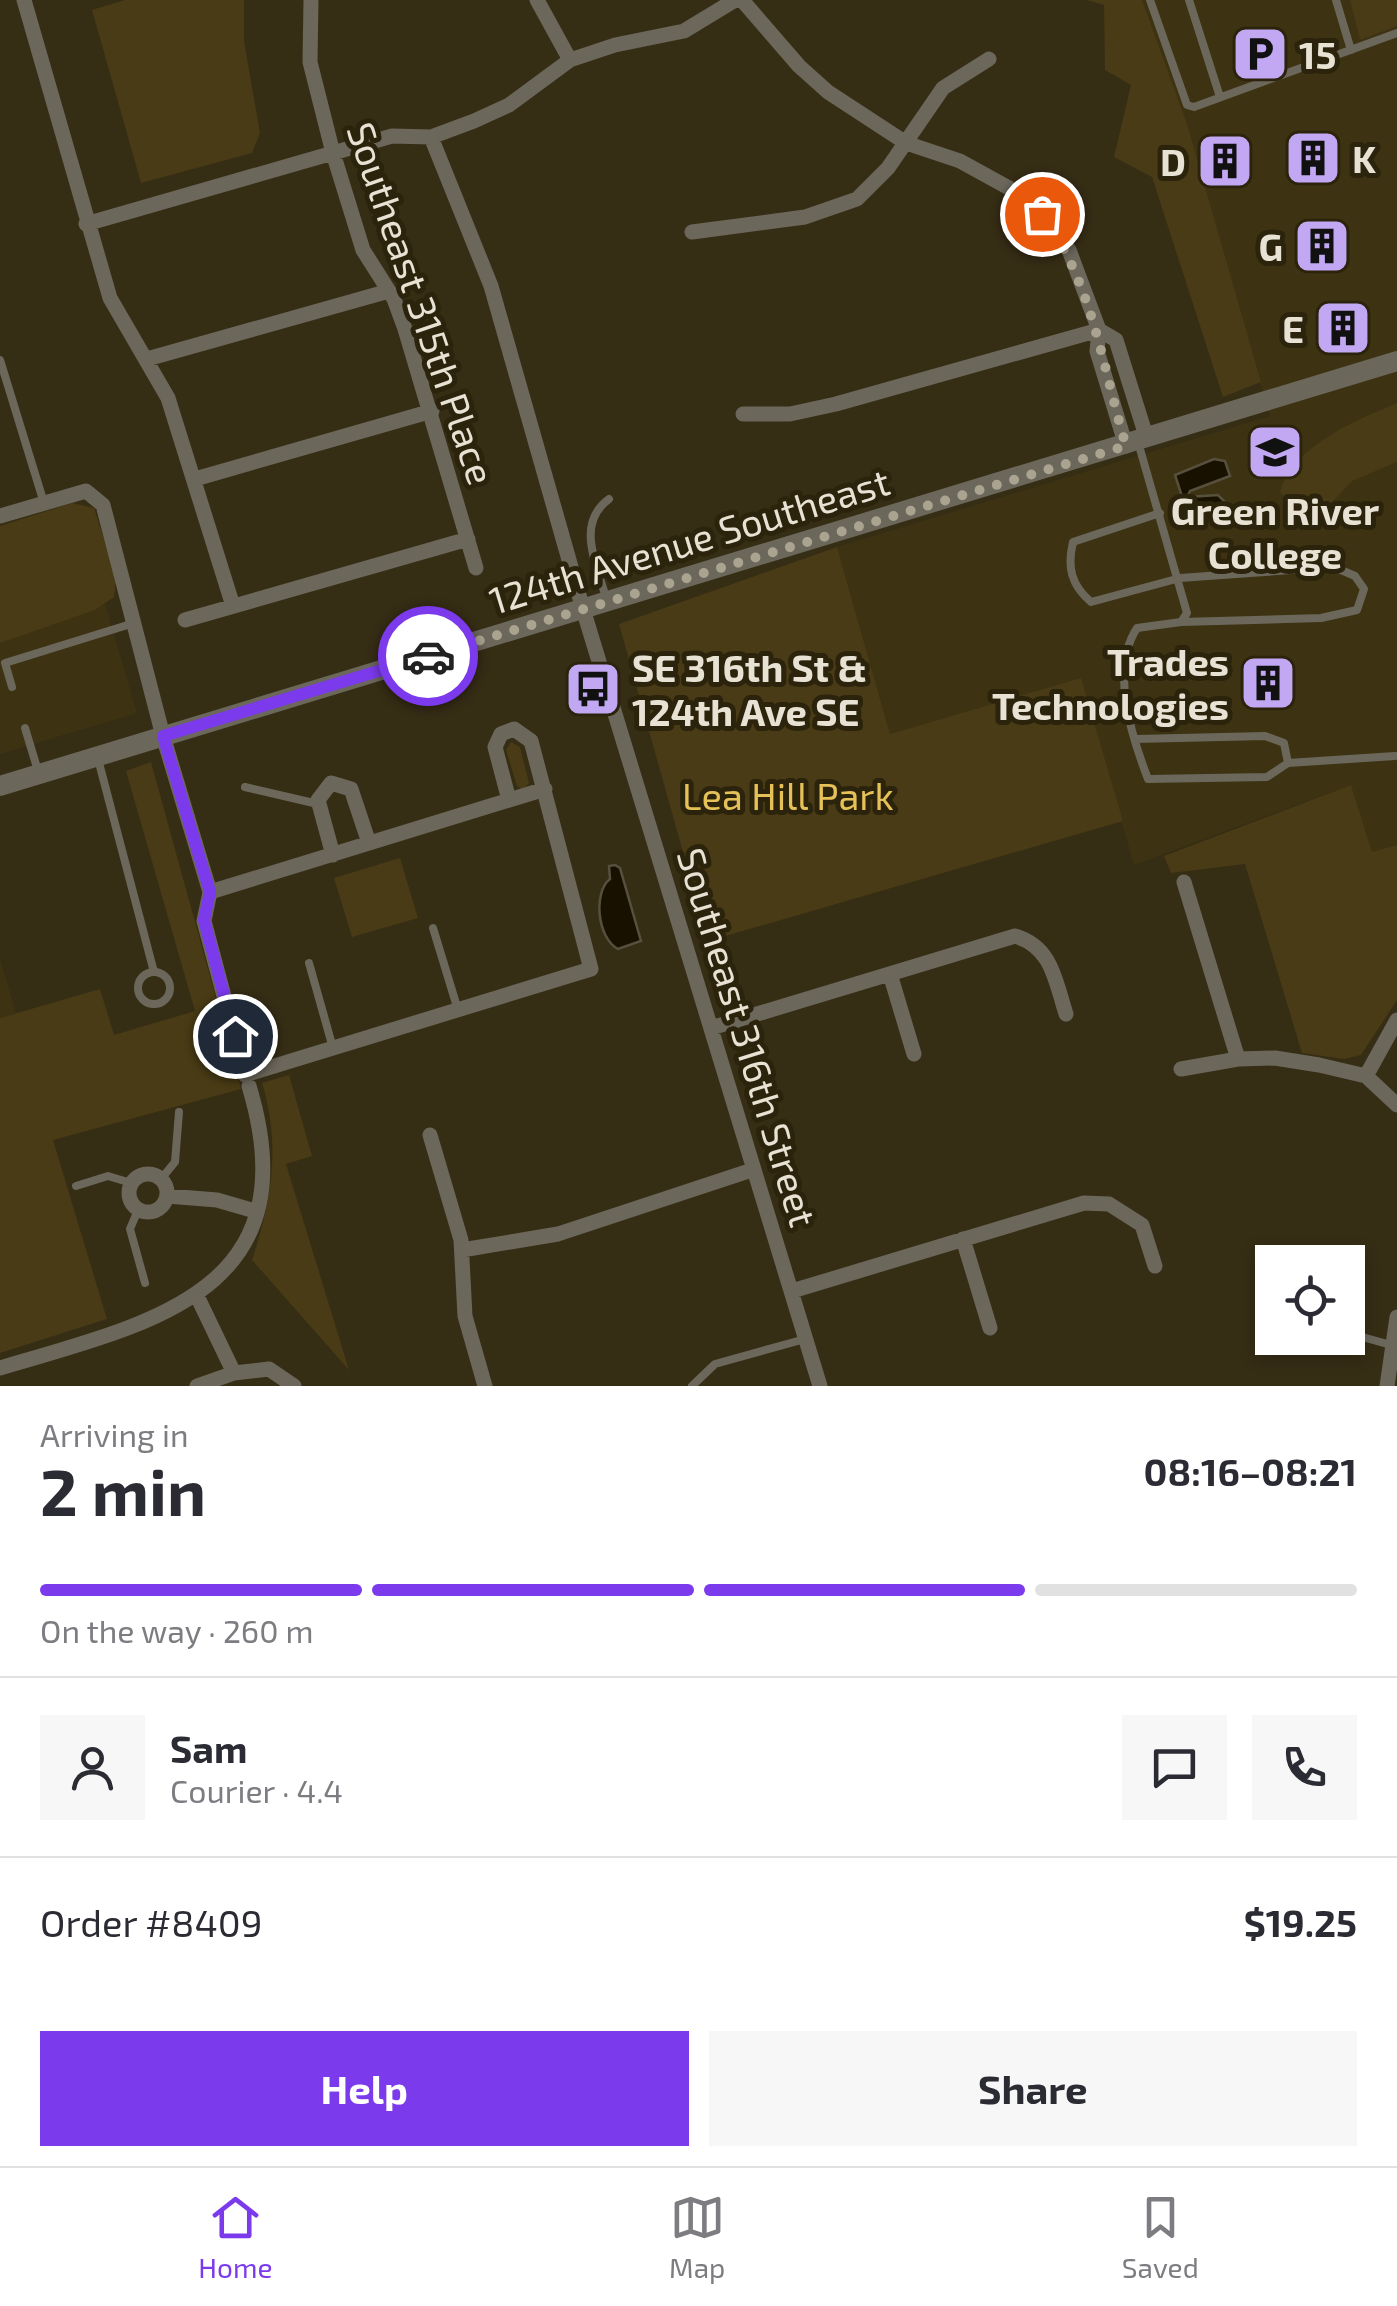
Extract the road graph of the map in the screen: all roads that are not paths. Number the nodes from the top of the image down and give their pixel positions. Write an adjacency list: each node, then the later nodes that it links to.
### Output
1 (24, 0): 17 (street)
2 (311, 0): 16 (street, Southeast 315th Place)
3 (537, 0): 12 (street)
4 (734, 0): 12 (street)
5 (742, 0): 15 (street)
6 (1150, 0): 13 (lane)
7 (1188, 0): 13 (lane)
8 (1336, 0): 10 (lane)
9 (1397, 33): 10 (lane)
10 (1351, 50): 13 (lane)
11 (990, 59): 15 (street)
12 (570, 60): 14 (street)
13 (1220, 98)
14 (430, 137): 16 (street); 37 (street, Southeast 316th Street)
15 (906, 143): 18 (street); 20 (street)
16 (333, 152): 17 (street); 19 (street, Southeast 315th Place)
17 (86, 224): 21 (street)
18 (692, 232)
19 (388, 292): 21 (street); 24 (street, Southeast 315th Place)
20 (1099, 330): 25 (street); 26 (street)
21 (148, 359): 27 (street)
22 (0, 360): 29 (lane)
23 (1397, 361): 26 (street, 124th Avenue Southeast)
24 (432, 411): 27 (street); 32 (street, Southeast 315th Place)
25 (742, 414)
26 (1137, 442): 30 (lane); 35 (street, 124th Avenue Southeast)
27 (195, 480): 36 (street)
28 (608, 499): 35 (lane)
29 (44, 503): 31 (street); 40 (street)
30 (1160, 513): 34 (lane); 34 (lane)
31 (0, 516)
32 (468, 539): 33 (street, Southeast 315th Place); 36 (street)
33 (476, 568)
34 (1180, 578): 39 (lane); 39 (lane)
35 (607, 602): 37 (street, 124th Avenue Southeast)
36 (233, 606): 38 (street)
37 (583, 609): 43 (street, 124th Avenue Southeast); 65 (street, Southeast 316th Street)
38 (185, 620)
39 (1181, 622): 44 (lane)
40 (134, 623): 41 (lane); 43 (street)
41 (12, 687)
42 (25, 728): 48 (lane)
43 (163, 736): 45 (street, 124th Avenue Southeast); 57 (street)
44 (1136, 739): 47 (lane); 47 (lane)
45 (97, 756): 48 (street, 124th Avenue Southeast); 60 (lane)
46 (1395, 756): 47 (lane)
47 (1288, 764)
48 (39, 774): 49 (street, 124th Avenue Southeast)
49 (0, 786)
50 (245, 787): 53 (lane)
51 (545, 789): 52 (street); 52 (street); 62 (street)
52 (509, 800): 54 (street)
53 (318, 804): 54 (street); 55 (street)
54 (369, 843): 55 (street)
55 (333, 855): 57 (street)
56 (1184, 882): 68 (street)
57 (210, 892): 71 (street)
58 (433, 928): 62 (lane)
59 (310, 964): 66 (lane)
60 (154, 972): 60 (lane)
61 (890, 974): 63 (street); 65 (street); 67 (street)
62 (458, 1010): 66 (street)
63 (1066, 1014)
64 (1397, 1020): 70 (street)
65 (711, 1028): 75 (street, Southeast 316th Street)
66 (334, 1048): 71 (street)
67 (914, 1054)
68 (1238, 1059): 69 (street); 70 (street)
69 (1180, 1068)
70 (1366, 1076): 72 (street)
71 (247, 1080): 81 (street)
72 (1397, 1105)
73 (180, 1112): 76 (lane)
74 (430, 1135): 83 (street)
75 (752, 1170): 83 (street); 86 (street, Southeast 316th Street)
76 (161, 1179): 77 (street); 79 (street)
77 (131, 1183): 78 (lane); 80 (street)
78 (76, 1186)
79 (167, 1196): 80 (street); 81 (street)
80 (138, 1210): 85 (lane)
81 (255, 1211): 87 (street)
82 (963, 1239): 84 (street); 86 (street); 89 (street)
83 (462, 1250): 97 (street)
84 (1155, 1266)
85 (144, 1283)
86 (792, 1291): 91 (street, Southeast 316th Street)
87 (197, 1296): 93 (street); 94 (street)
88 (1397, 1317): 92 (street)
89 (990, 1328)
90 (1365, 1337): 92 (lane)
91 (806, 1339): 98 (lane); 99 (street, Southeast 316th Street)
92 (1391, 1344): 100 (street)
93 (0, 1368)
94 (234, 1373): 95 (street); 96 (street)
95 (197, 1386)
96 (294, 1386)
97 (484, 1386)
98 (692, 1386)
99 (820, 1386)
100 (1387, 1386)

